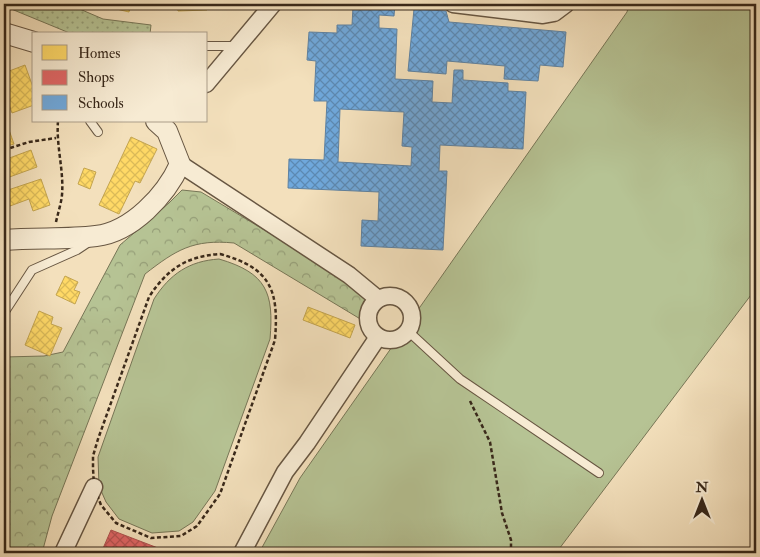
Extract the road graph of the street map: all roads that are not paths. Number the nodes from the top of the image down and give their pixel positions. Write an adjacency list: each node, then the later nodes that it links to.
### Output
1 (273, 4): 7 (street)
2 (453, 4): 3 (street)
3 (566, 4)
4 (4, 33): 5 (street)
5 (32, 41)
6 (208, 46): 7 (lane)
7 (238, 46): 8 (street)
8 (208, 82)
9 (91, 122): 11 (lane)
10 (166, 125): 12 (street)
11 (98, 132)
12 (180, 164): 13 (street); 15 (street)
13 (98, 236): 14 (street); 16 (lane)
14 (4, 240)
15 (378, 300): 17 (street); 18 (street)
16 (4, 313)
17 (408, 331): 18 (street); 19 (lane)
18 (378, 337): 22 (street)
19 (599, 473)
20 (94, 487): 21 (street)
21 (63, 553)
22 (242, 553)

